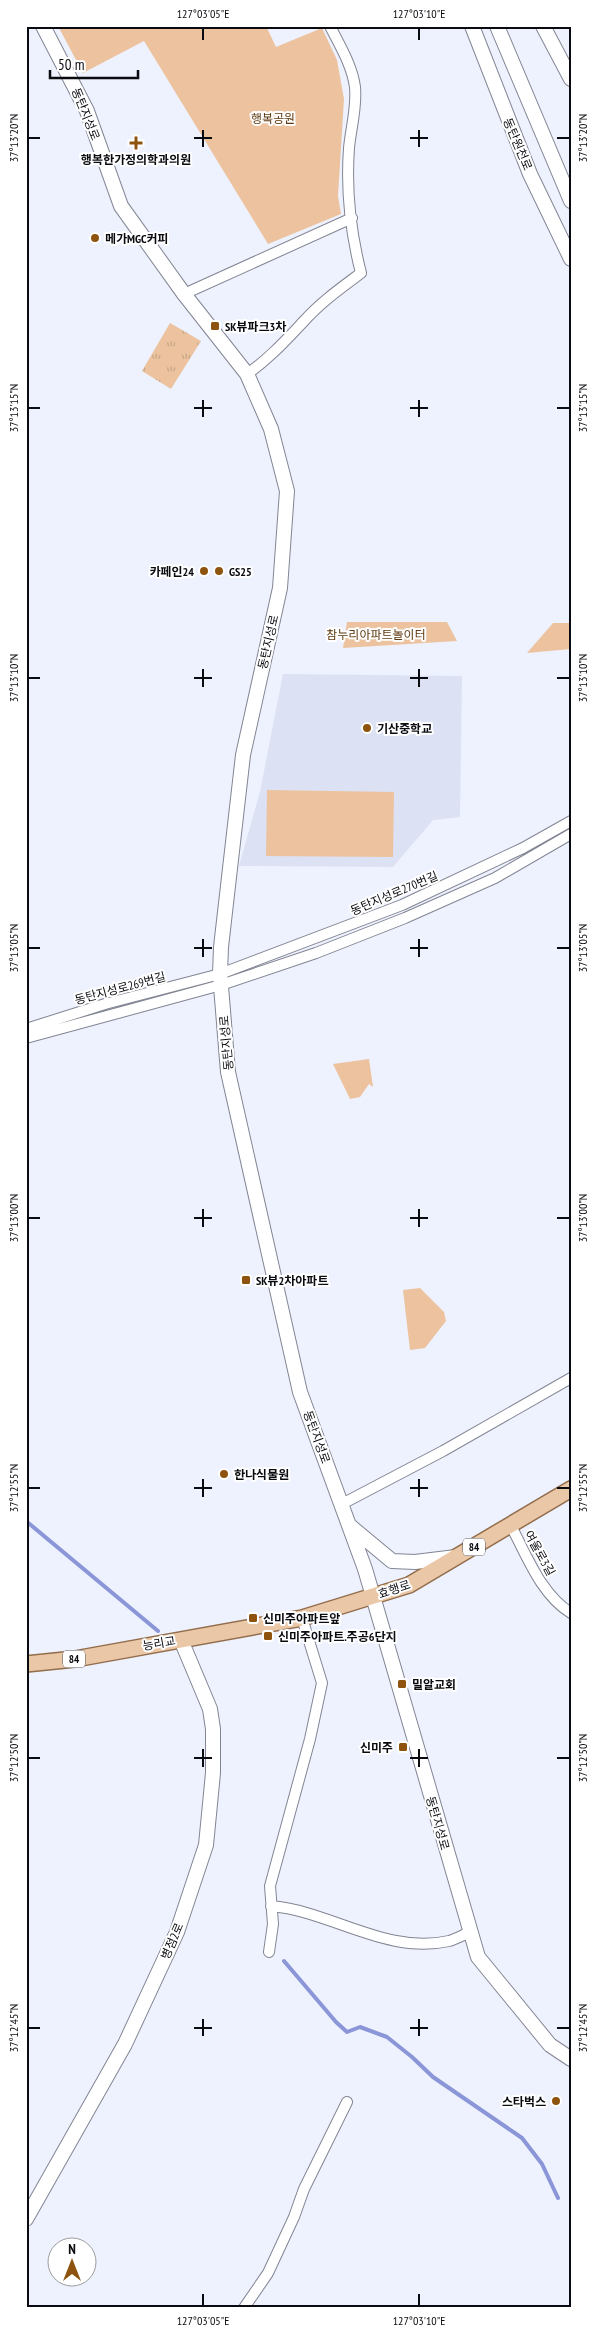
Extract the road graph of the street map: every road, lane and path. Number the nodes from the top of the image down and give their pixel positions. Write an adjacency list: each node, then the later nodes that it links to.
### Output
1 (42, 26): 10 (main road, 동탄지성로)
2 (330, 26): 8 (street)
3 (472, 26): 9 (main road, 동탄원천로)
4 (497, 26): 7 (main road, 동탄원천로)
5 (543, 26): 6 (main road)
6 (571, 79)
7 (571, 201)
8 (352, 218): 10 (street); 11 (street)
9 (571, 259)
10 (184, 294): 11 (main road, 동탄지성로)
11 (247, 374): 14 (main road, 동탄지성로)
12 (571, 821): 14 (street, 동탄지성로270번길)
13 (571, 834): 14 (street)
14 (220, 979): 15 (street, 동탄지성로269번길); 16 (street); 19 (main road, 동탄지성로)
15 (26, 1028)
16 (26, 1038)
17 (571, 1378): 19 (street)
18 (571, 1489): 20 (main road, 효행로 / 84)
19 (342, 1504): 21 (main road, 동탄지성로)
20 (510, 1524): 22 (main road, 효행로 / 84); 24 (street, 여울로3길)
21 (349, 1525): 22 (main road); 23 (main road, 동탄지성로)
22 (457, 1557): 23 (main road, 효행로 / 84)
23 (373, 1596): 25 (main road, 효행로 / 84); 30 (main road, 동탄지성로)
24 (571, 1613)
25 (302, 1618): 26 (main road, 효행로 / 84); 29 (street)
26 (197, 1637): 27 (main road, 능리교 / 84)
27 (181, 1640): 28 (main road, 능리교 / 84); 34 (main road, 병점2로)
28 (26, 1664)
29 (271, 1906): 30 (street); 31 (street)
30 (470, 1932): 32 (main road, 동탄지성로)
31 (270, 1952)
32 (571, 2059)
33 (347, 2102): 35 (street)
34 (26, 2219)
35 (244, 2308)

